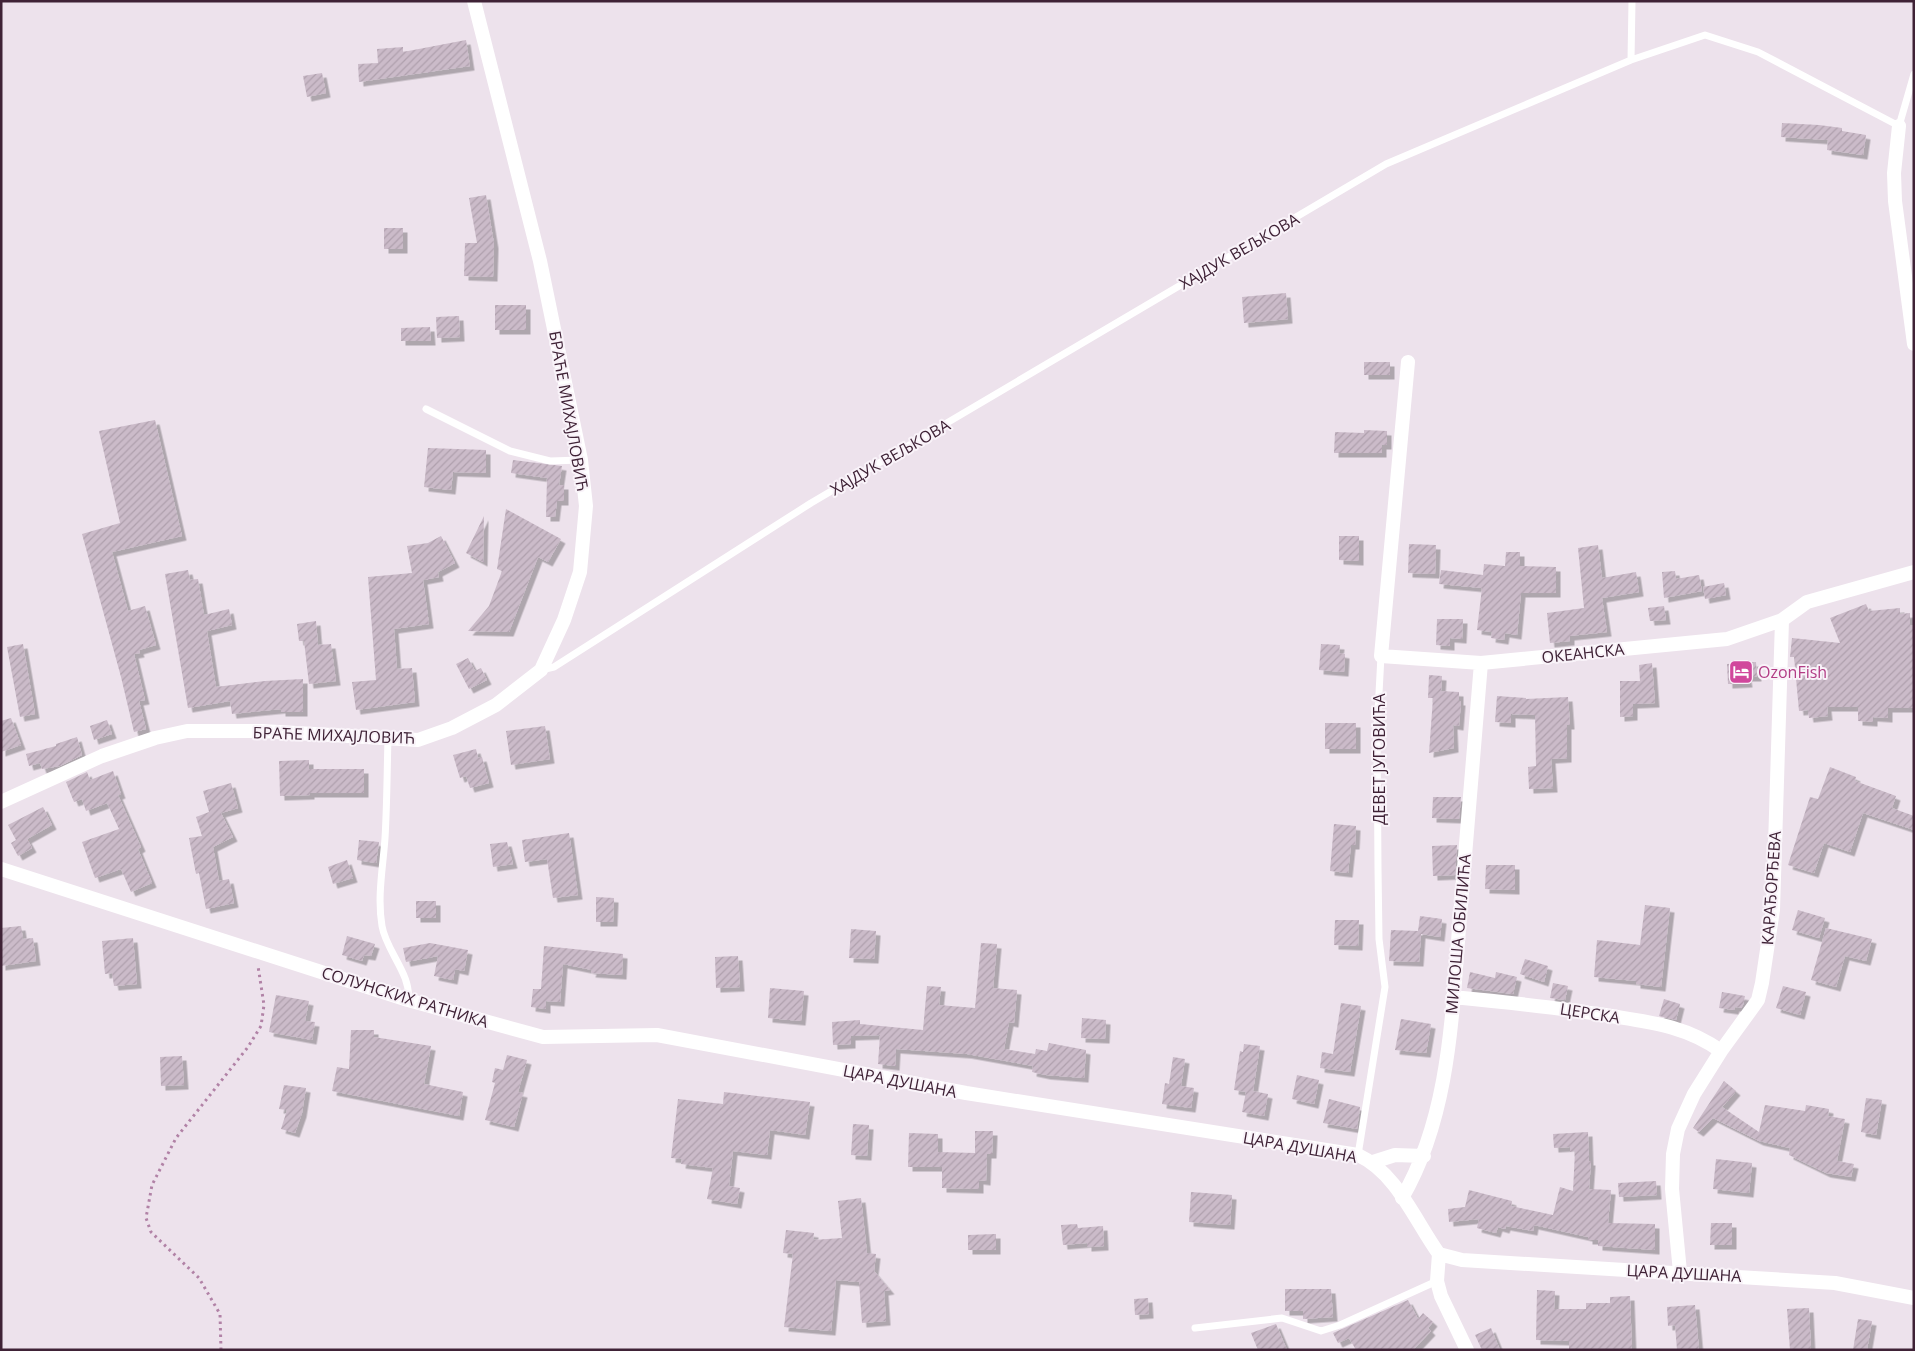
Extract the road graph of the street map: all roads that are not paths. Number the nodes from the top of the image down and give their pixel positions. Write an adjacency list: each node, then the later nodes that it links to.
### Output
1 (474, 1): 9 (street, БРАЋЕ МИХАЈЛОВИЋ)
2 (1632, 1): 3 (lane)
3 (1632, 60): 5 (lane, ХАЈДУК ВЕЉКОВА); 14 (lane, ХАЈДУК ВЕЉКОВА)
4 (1914, 74): 5 (lane)
5 (1899, 126): 6 (street)
6 (1914, 344)
7 (1408, 362): 12 (street, ДЕВЕТ ЈУГОВИЋА)
8 (426, 409): 9 (lane)
9 (581, 460): 14 (street, БРАЋЕ МИХАЈЛОВИЋ)
10 (1914, 572): 11 (street)
11 (1782, 620): 13 (street, ОКЕАНСКА); 20 (street, КАРАЂОРЂЕВА)
12 (1381, 656): 13 (street, ОКЕАНСКА); 22 (lane, ДЕВЕТ ЈУГОВИЋА)
13 (1482, 663): 18 (street, МИЛОША ОБИЛИЋА)
14 (541, 670): 15 (street, БРАЋЕ МИХАЈЛОВИЋ)
15 (388, 738): 16 (street, БРАЋЕ МИХАЈЛОВИЋ); 19 (lane)
16 (1, 802)
17 (1, 869): 19 (street, СОЛУНСКИХ РАТНИКА)
18 (1453, 997): 20 (street, ЦЕРСКА); 23 (street, МИЛОША ОБИЛИЋА)
19 (408, 1000): 21 (street, СОЛУНСКИХ РАТНИКА)
20 (1721, 1051): 27 (street, КАРАЂОРЂЕВА)
21 (820, 1066): 22 (street, ЦАРА ДУШАНА)
22 (1358, 1155): 24 (street, ЦАРА ДУШАНА)
23 (1424, 1156): 24 (street); 25 (street, МИЛОША ОБИЛИЋА)
24 (1373, 1162): 25 (street, ЦАРА ДУШАНА)
25 (1402, 1198): 26 (street, ЦАРА ДУШАНА)
26 (1439, 1254): 27 (street, ЦАРА ДУШАНА); 28 (street)
27 (1680, 1272): 29 (street, ЦАРА ДУШАНА)
28 (1437, 1281): 30 (lane); 31 (street)
29 (1914, 1298)
30 (1195, 1328)
31 (1467, 1350)

